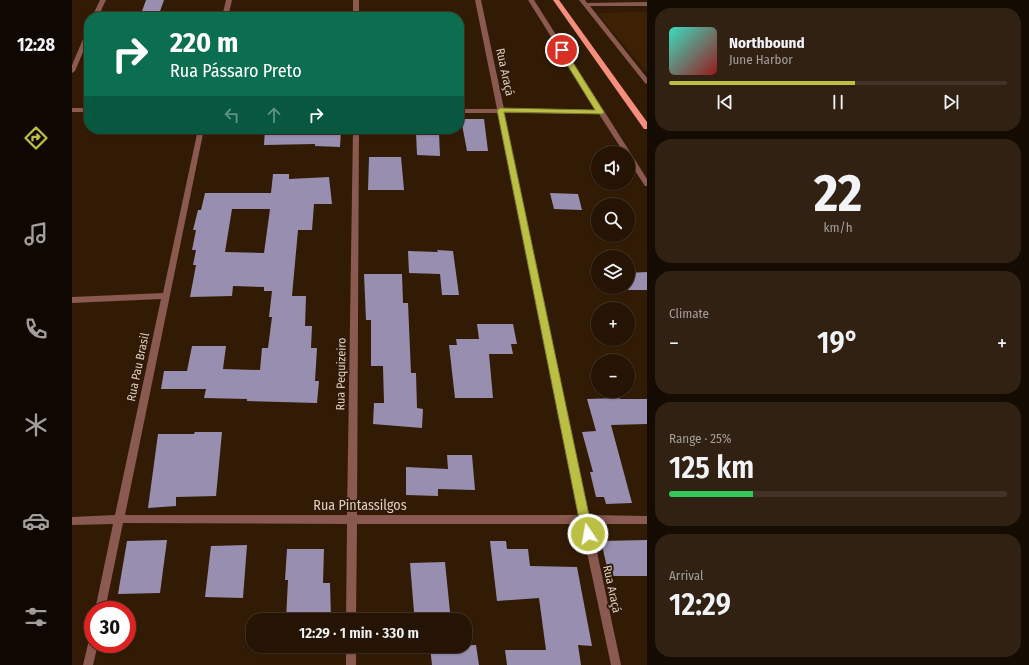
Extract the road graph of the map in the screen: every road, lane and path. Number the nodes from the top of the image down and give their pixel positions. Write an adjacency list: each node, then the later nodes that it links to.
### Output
1 (103, 0): 9 (street)
2 (229, 0): 10 (street)
3 (356, 0): 11 (street)
4 (478, 0): 17 (street, Rua Araçá)
5 (531, 0): 19 (street)
6 (556, 0): 20 (main road)
7 (584, 3): 8 (street); 14 (street)
8 (647, 4)
9 (97, 12)
10 (226, 12)
11 (356, 12)
12 (84, 43): 13 (street)
13 (72, 71)
14 (647, 82)
15 (72, 110): 16 (street)
16 (84, 110)
17 (500, 110): 18 (street); 19 (street); 30 (street, Rua Araçá)
18 (464, 111)
19 (600, 112): 23 (street)
20 (647, 127)
21 (199, 134): 26 (street, Rua Pau Brasil)
22 (356, 134): 29 (street, Rua Pequizeiro)
23 (622, 146)
24 (635, 166): 25 (street)
25 (647, 184)
26 (166, 296): 27 (street); 28 (street, Rua Pau Brasil)
27 (72, 300)
28 (120, 519): 29 (street, Rua Pintassilgos); 32 (street, Rua Pintassilgos); 33 (street, Rua Pau Brasil)
29 (352, 519): 30 (street, Rua Pintassilgos); 34 (street, Rua Pequizeiro)
30 (585, 520): 31 (street, Rua Pintassilgos); 39 (street, Rua Araçá)
31 (647, 520)
32 (72, 521)
33 (102, 601)
34 (351, 613)
35 (91, 653): 37 (street)
36 (351, 653): 38 (street)
37 (88, 665)
38 (351, 665)
39 (616, 665)

